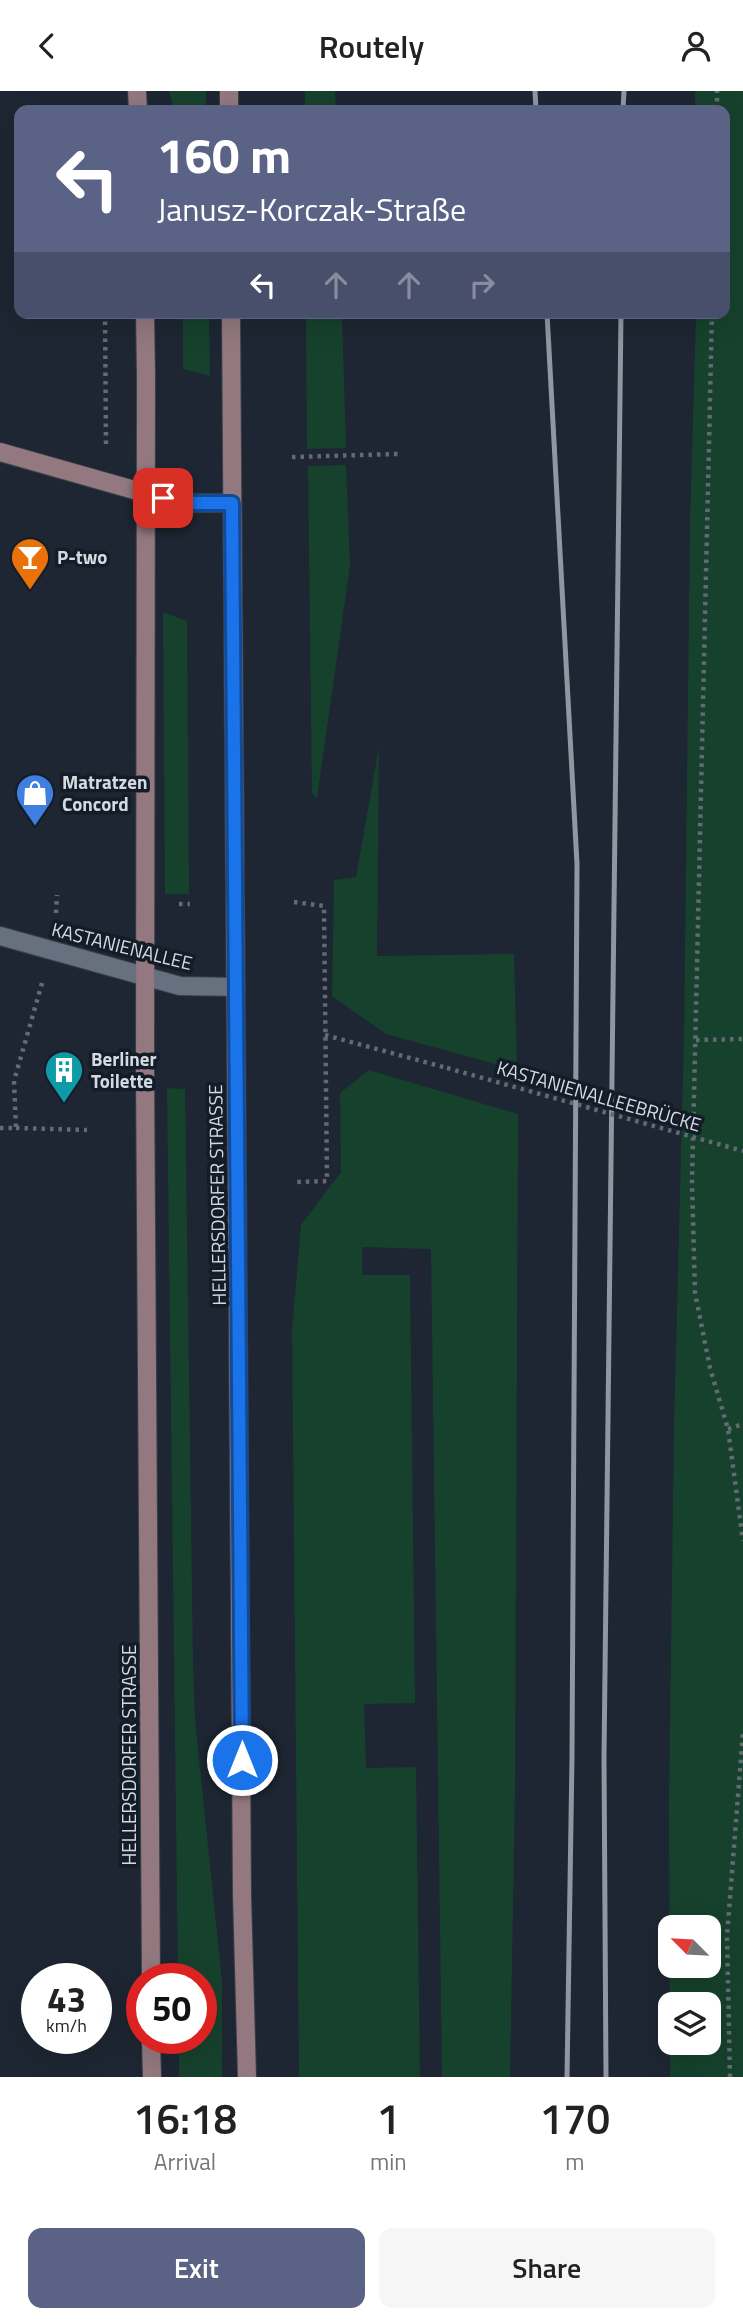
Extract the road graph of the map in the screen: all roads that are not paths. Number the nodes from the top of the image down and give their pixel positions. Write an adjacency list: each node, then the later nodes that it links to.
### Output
1 (145, 319): 4 (main road, HELLERSDORFER STRASSE)
2 (231, 319): 5 (main road, HELLERSDORFER STRASSE)
3 (0, 452): 4 (main road)
4 (146, 494): 5 (main road); 7 (main road, HELLERSDORFER STRASSE)
5 (232, 503): 8 (main road, HELLERSDORFER STRASSE)
6 (0, 936): 7 (street, KASTANIENALLEE)
7 (146, 977): 8 (street, KASTANIENALLEE); 9 (main road, HELLERSDORFER STRASSE)
8 (236, 987): 12 (main road, HELLERSDORFER STRASSE)
9 (151, 1963)
10 (151, 2054): 11 (main road)
11 (152, 2077)
12 (247, 2077)

